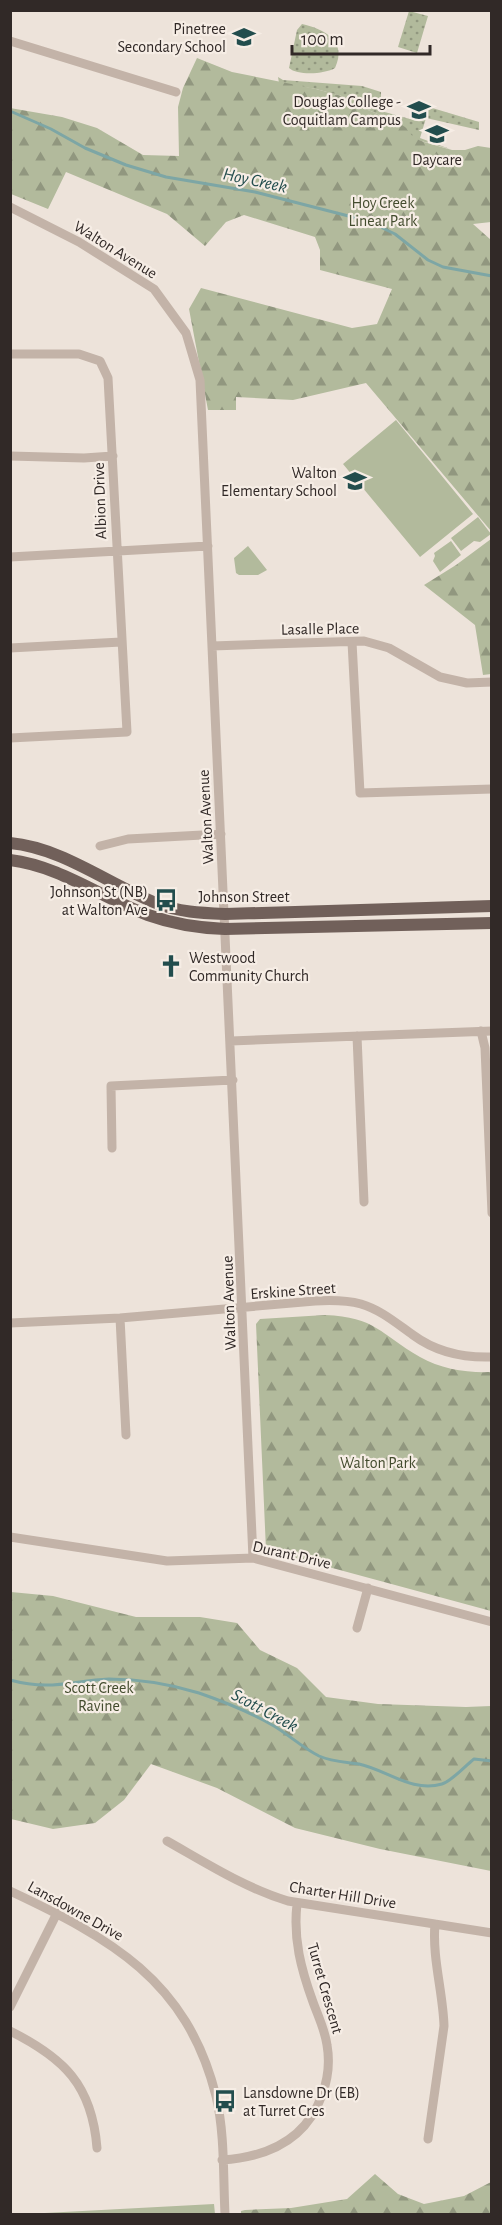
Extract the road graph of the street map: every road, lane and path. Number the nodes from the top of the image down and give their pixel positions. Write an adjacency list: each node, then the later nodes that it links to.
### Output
1 (10, 42): 2 (street)
2 (176, 92)
3 (11, 207): 7 (street, Walton Avenue)
4 (10, 354): 6 (street, Albion Drive)
5 (10, 456): 6 (street)
6 (113, 456): 8 (street, Albion Drive)
7 (208, 546): 8 (street); 12 (street, Walton Avenue)
8 (117, 551): 9 (street); 10 (street, Albion Drive)
9 (10, 557)
10 (121, 642): 13 (street); 15 (street, Albion Drive)
11 (352, 642): 12 (street, Lasalle Place); 14 (street, Lasalle Place); 16 (street)
12 (212, 646): 17 (street, Walton Avenue)
13 (10, 648)
14 (492, 682)
15 (10, 738)
16 (492, 789)
17 (221, 834): 19 (street); 22 (street, Walton Avenue)
18 (10, 843): 22 (main road, Johnson Street)
19 (100, 846)
20 (10, 860): 24 (main road, Johnson Street)
21 (492, 906): 22 (main road, Johnson Street)
22 (225, 914): 24 (street, Walton Avenue)
23 (492, 923): 24 (main road, Johnson Street)
24 (225, 929): 28 (street, Walton Avenue)
25 (481, 1031): 26 (street); 27 (street); 32 (street)
26 (492, 1031)
27 (357, 1036): 28 (street); 31 (street)
28 (231, 1041): 29 (street, Walton Avenue)
29 (233, 1080): 30 (street); 33 (street, Walton Avenue)
30 (112, 1148)
31 (364, 1202)
32 (492, 1213)
33 (243, 1308): 34 (street, Erskine Street); 36 (street, Erskine Street); 39 (street, Walton Avenue)
34 (120, 1318): 35 (street, Erskine Street); 37 (street)
35 (10, 1323)
36 (492, 1357)
37 (126, 1435)
38 (10, 1537): 39 (street, Durant Drive)
39 (253, 1558): 40 (street, Durant Drive)
40 (368, 1588): 41 (street, Durant Drive); 42 (street)
41 (492, 1622)
42 (357, 1628)
43 (167, 1841): 45 (street, Charter Hill Drive)
44 (10, 1891): 46 (street, Lansdowne Drive)
45 (297, 1904): 47 (street, Charter Hill Drive); 53 (street, Turret Crescent)
46 (57, 1913): 49 (street); 53 (street, Lansdowne Drive)
47 (435, 1924): 48 (street, Charter Hill Drive); 51 (street)
48 (492, 1934)
49 (10, 2007)
50 (10, 2031): 52 (street)
51 (428, 2139)
52 (97, 2148)
53 (222, 2160): 54 (street, Lansdowne Drive)
54 (225, 2214)

